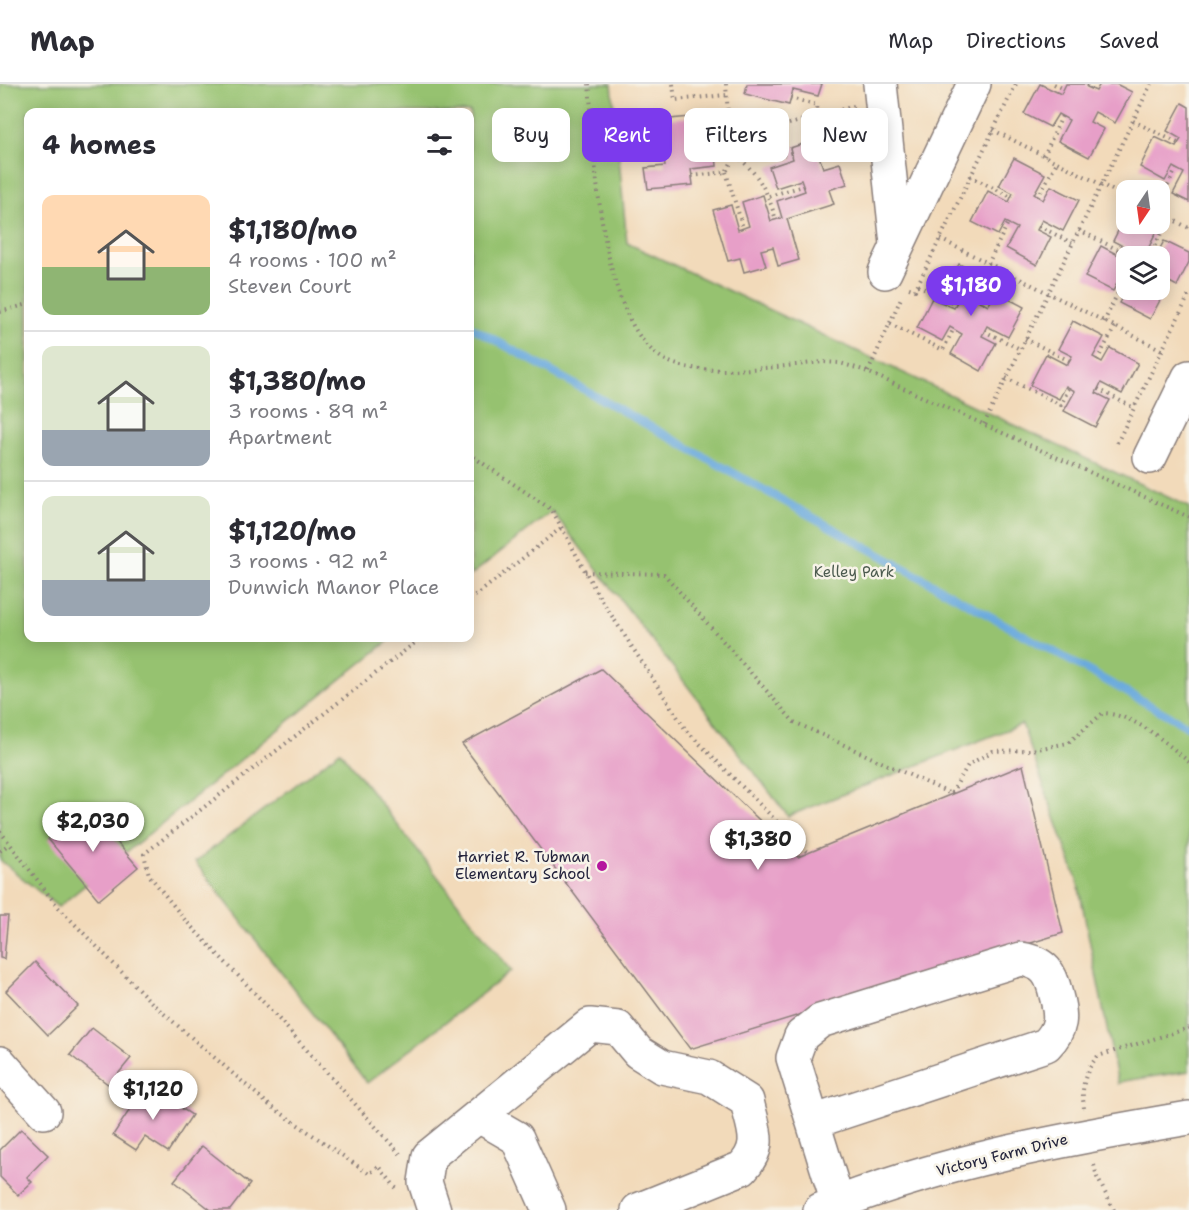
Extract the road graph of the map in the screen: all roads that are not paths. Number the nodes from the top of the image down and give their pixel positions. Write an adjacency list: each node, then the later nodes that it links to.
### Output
1 (880, 84): 2 (street)
2 (974, 84)
3 (1189, 377): 4 (street)
4 (1150, 457)
5 (2, 1070): 6 (street)
6 (44, 1112)
7 (479, 1116): 11 (street); 12 (street); 13 (street)
8 (1189, 1118): 10 (street, Victory Farm Drive)
9 (813, 1122): 9 (street); 10 (street)
10 (832, 1208)
11 (434, 1210)
12 (549, 1210)
13 (638, 1210)

